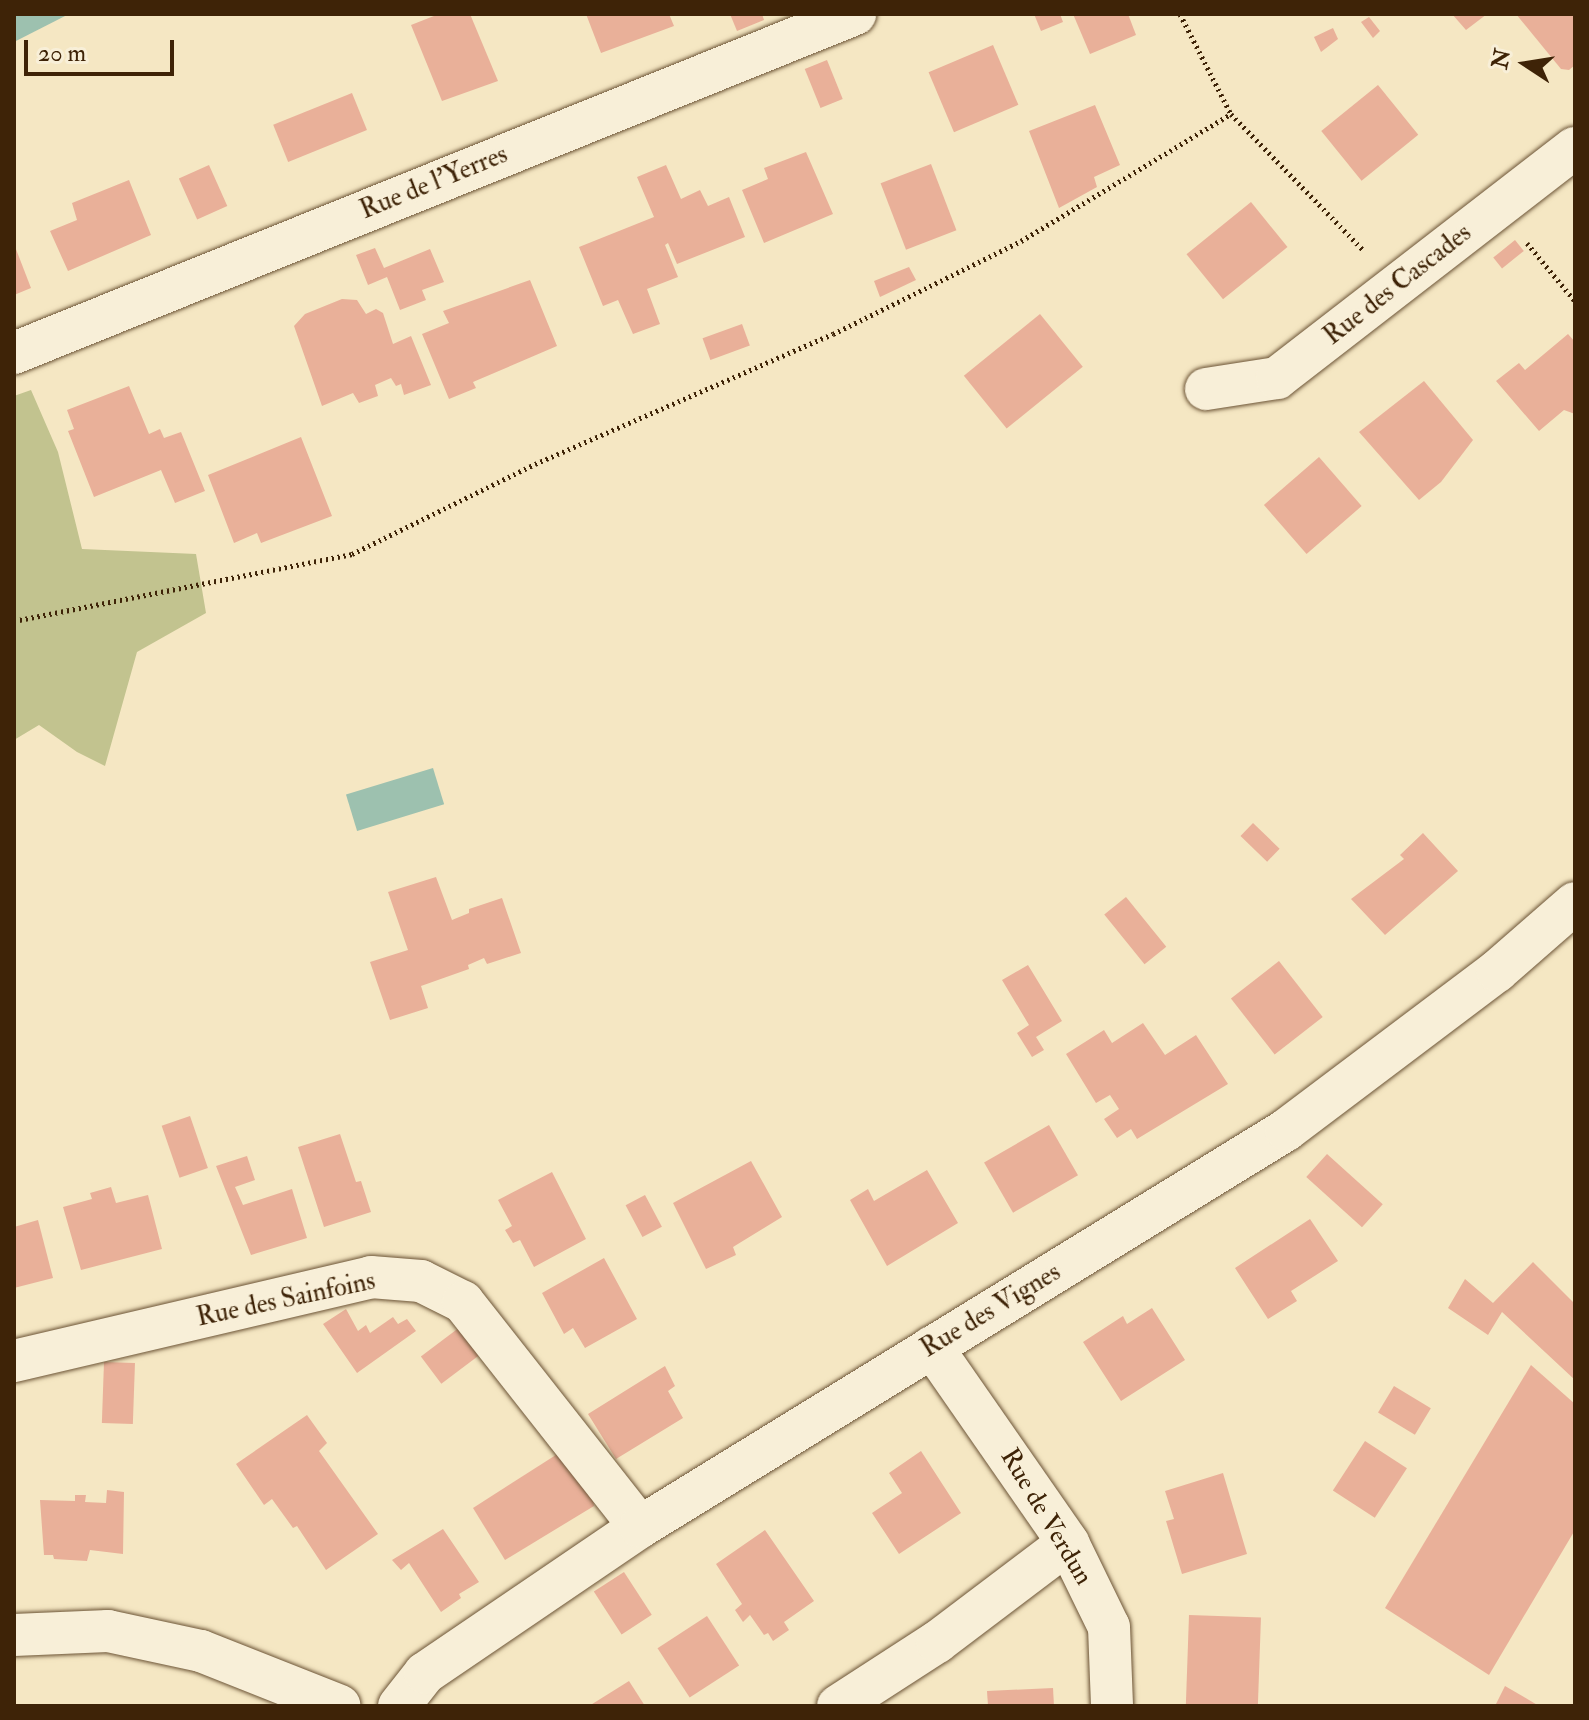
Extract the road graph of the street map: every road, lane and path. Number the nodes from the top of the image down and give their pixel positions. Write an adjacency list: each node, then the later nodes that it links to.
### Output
1 (855, 14): 8 (street, Rue de l'Yerres)
2 (1180, 14): 3 (path)
3 (1231, 114): 6 (path); 10 (path)
4 (1575, 148): 6 (street, Rue des Cascades)
5 (1537, 254): 7 (path)
6 (1397, 286): 9 (street, Rue des Cascades)
7 (1575, 301)
8 (14, 353)
9 (1206, 389)
10 (14, 621)
11 (1575, 903): 12 (street, Rue des Vignes)
12 (932, 1347): 14 (street, Rue des Vignes); 15 (street, Rue de Verdun)
13 (14, 1361): 14 (street, Rue des Sainfoins)
14 (640, 1527): 18 (street, Rue des Vignes)
15 (1068, 1543): 19 (street); 20 (street, Rue de Verdun)
16 (14, 1635): 17 (street)
17 (340, 1706)
18 (399, 1706)
19 (838, 1706)
20 (1112, 1706)

